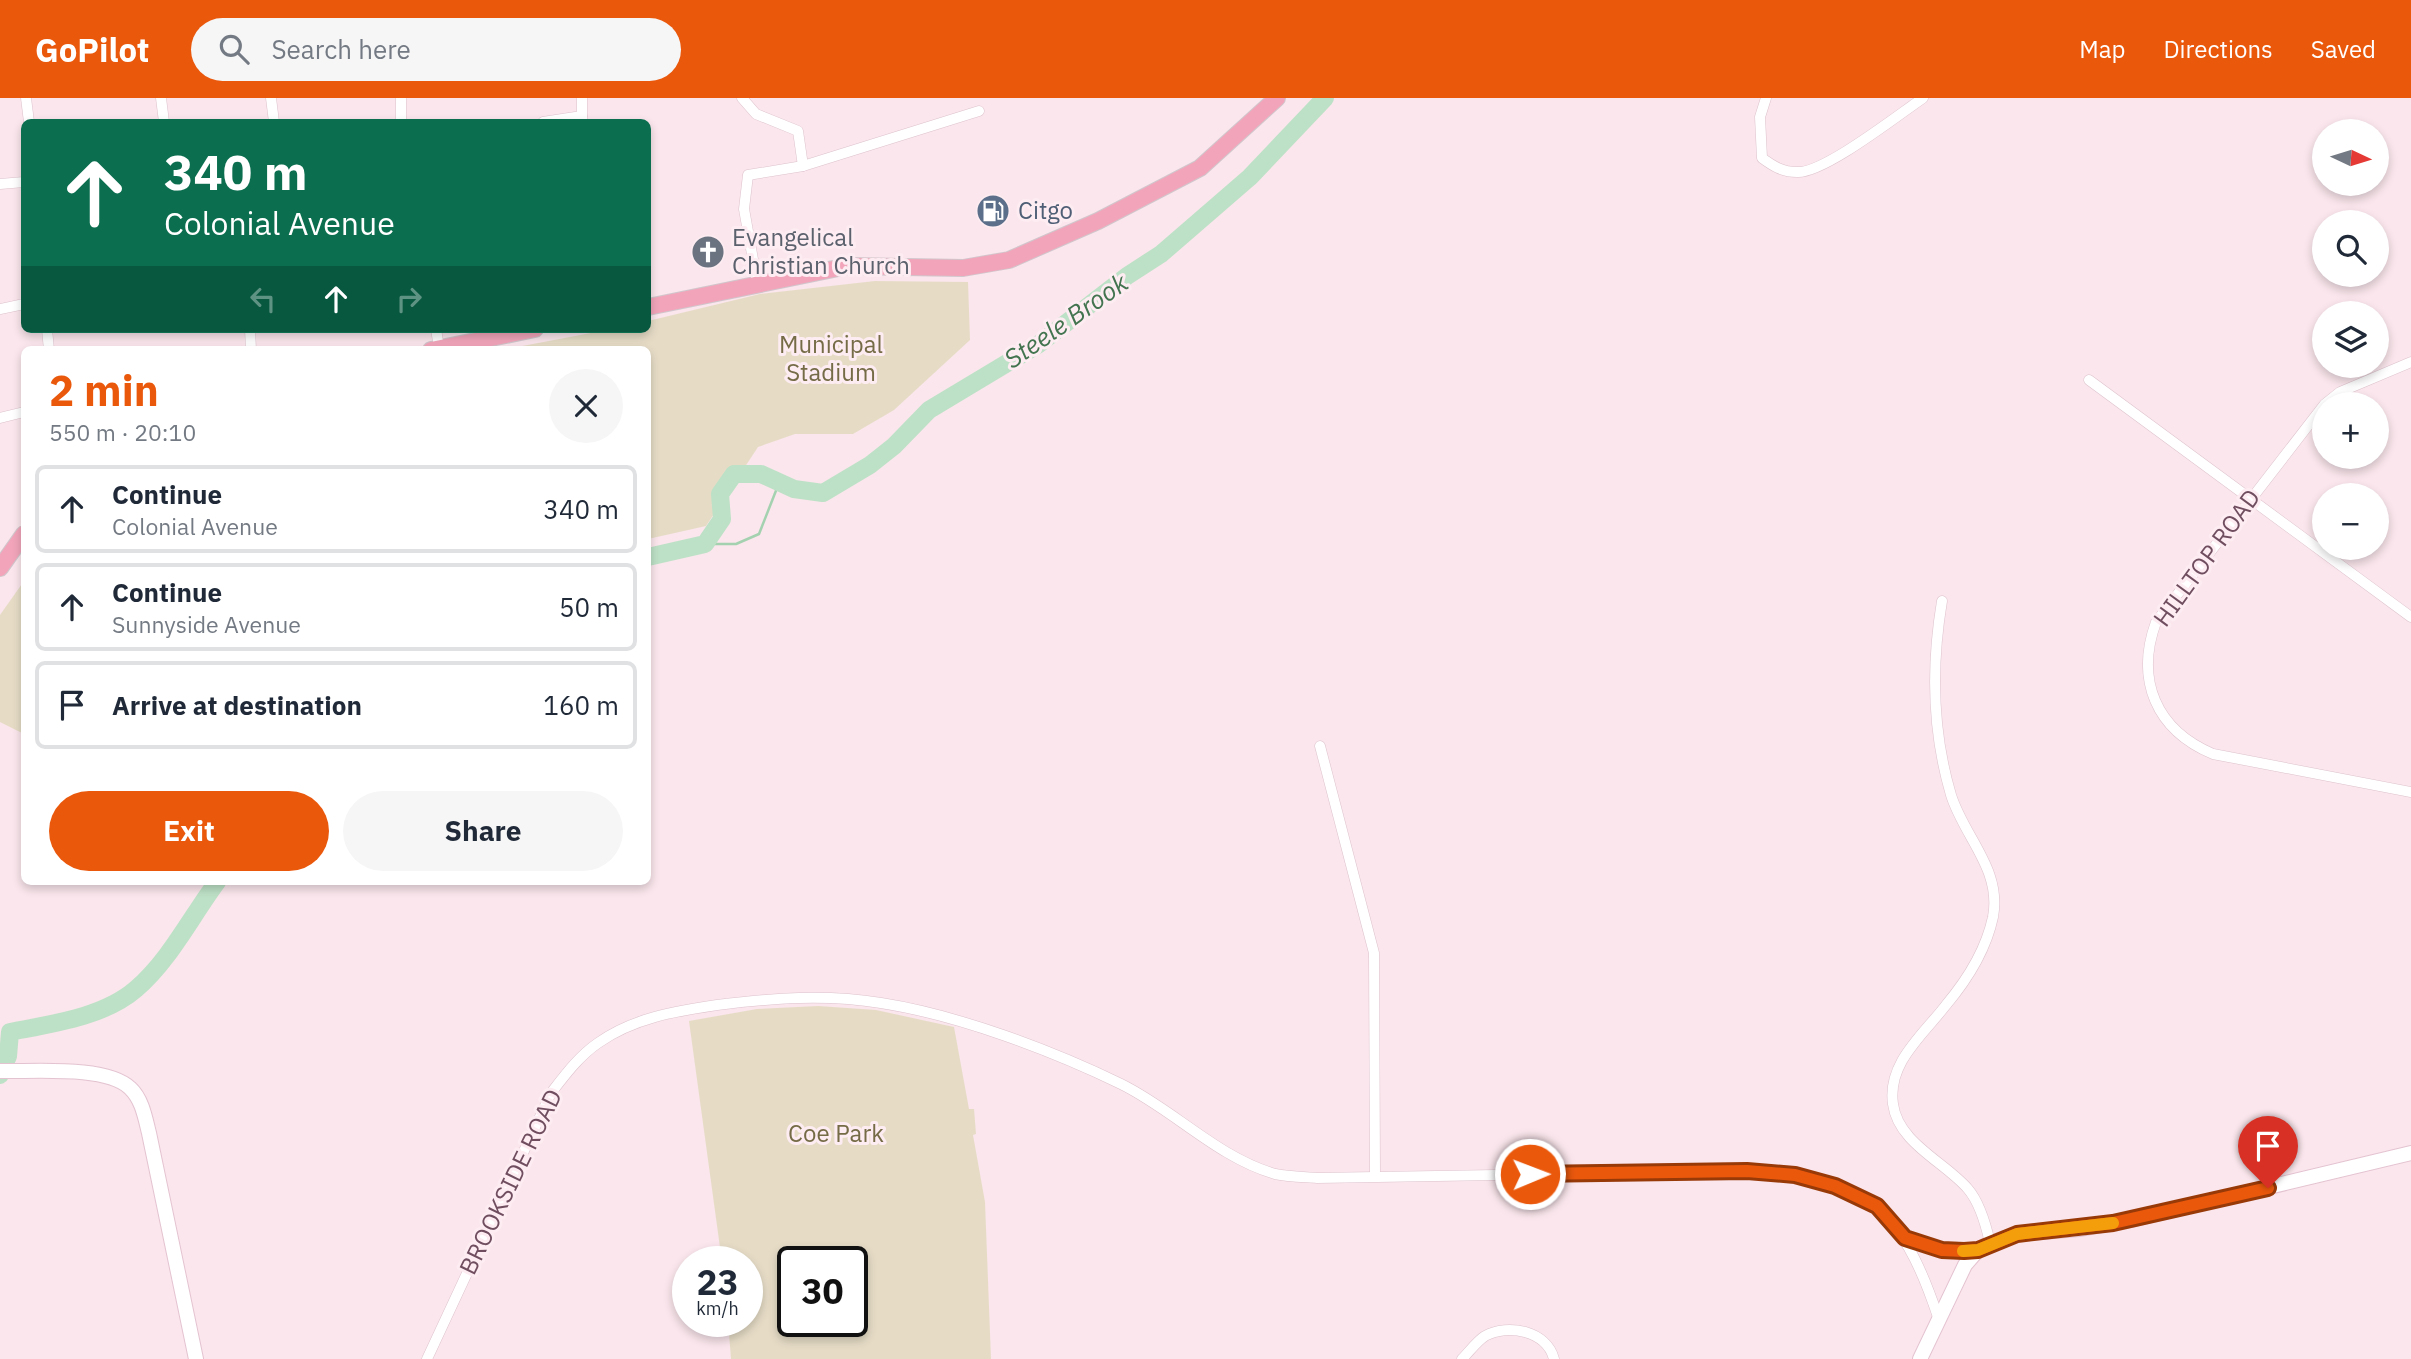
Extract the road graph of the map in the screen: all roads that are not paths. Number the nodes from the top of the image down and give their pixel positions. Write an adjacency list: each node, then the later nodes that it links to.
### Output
1 (26, 98): 11 (street)
2 (161, 98): 12 (street)
3 (271, 98): 13 (street)
4 (401, 98): 14 (street)
5 (582, 98): 15 (street)
6 (742, 98): 16 (street)
7 (1277, 98): 19 (main road)
8 (1766, 98): 9 (street)
9 (1923, 98)
10 (979, 111): 16 (street)
11 (29, 119)
12 (164, 119)
13 (274, 119)
14 (401, 119)
15 (582, 119)
16 (803, 166): 19 (street)
17 (21, 182): 18 (street)
18 (0, 184)
19 (757, 282): 21 (main road)
20 (21, 305): 22 (street)
21 (651, 306)
22 (0, 309)
23 (515, 333): 24 (main road)
24 (450, 346)
25 (2411, 362): 27 (street, HILLTOP ROAD)
26 (2089, 380): 31 (street)
27 (2340, 392)
28 (21, 413): 29 (street)
29 (0, 418)
30 (2312, 420): 31 (street, HILLTOP ROAD)
31 (2249, 499): 35 (street); 37 (street, HILLTOP ROAD)
32 (21, 538): 33 (main road)
33 (0, 568)
34 (1942, 601): 42 (street)
35 (2411, 617)
36 (1320, 746): 40 (street)
37 (2411, 792)
38 (0, 1071): 44 (street)
39 (2411, 1153): 42 (street)
40 (1375, 1175): 41 (street, BROOKSIDE ROAD); 45 (street, BROOKSIDE ROAD)
41 (1905, 1238): 42 (street); 43 (street, BROOKSIDE ROAD)
42 (1984, 1246): 43 (street)
43 (1938, 1317): 48 (street)
44 (196, 1359)
45 (427, 1359)
46 (1462, 1359): 47 (street)
47 (1554, 1359)
48 (1920, 1359)

